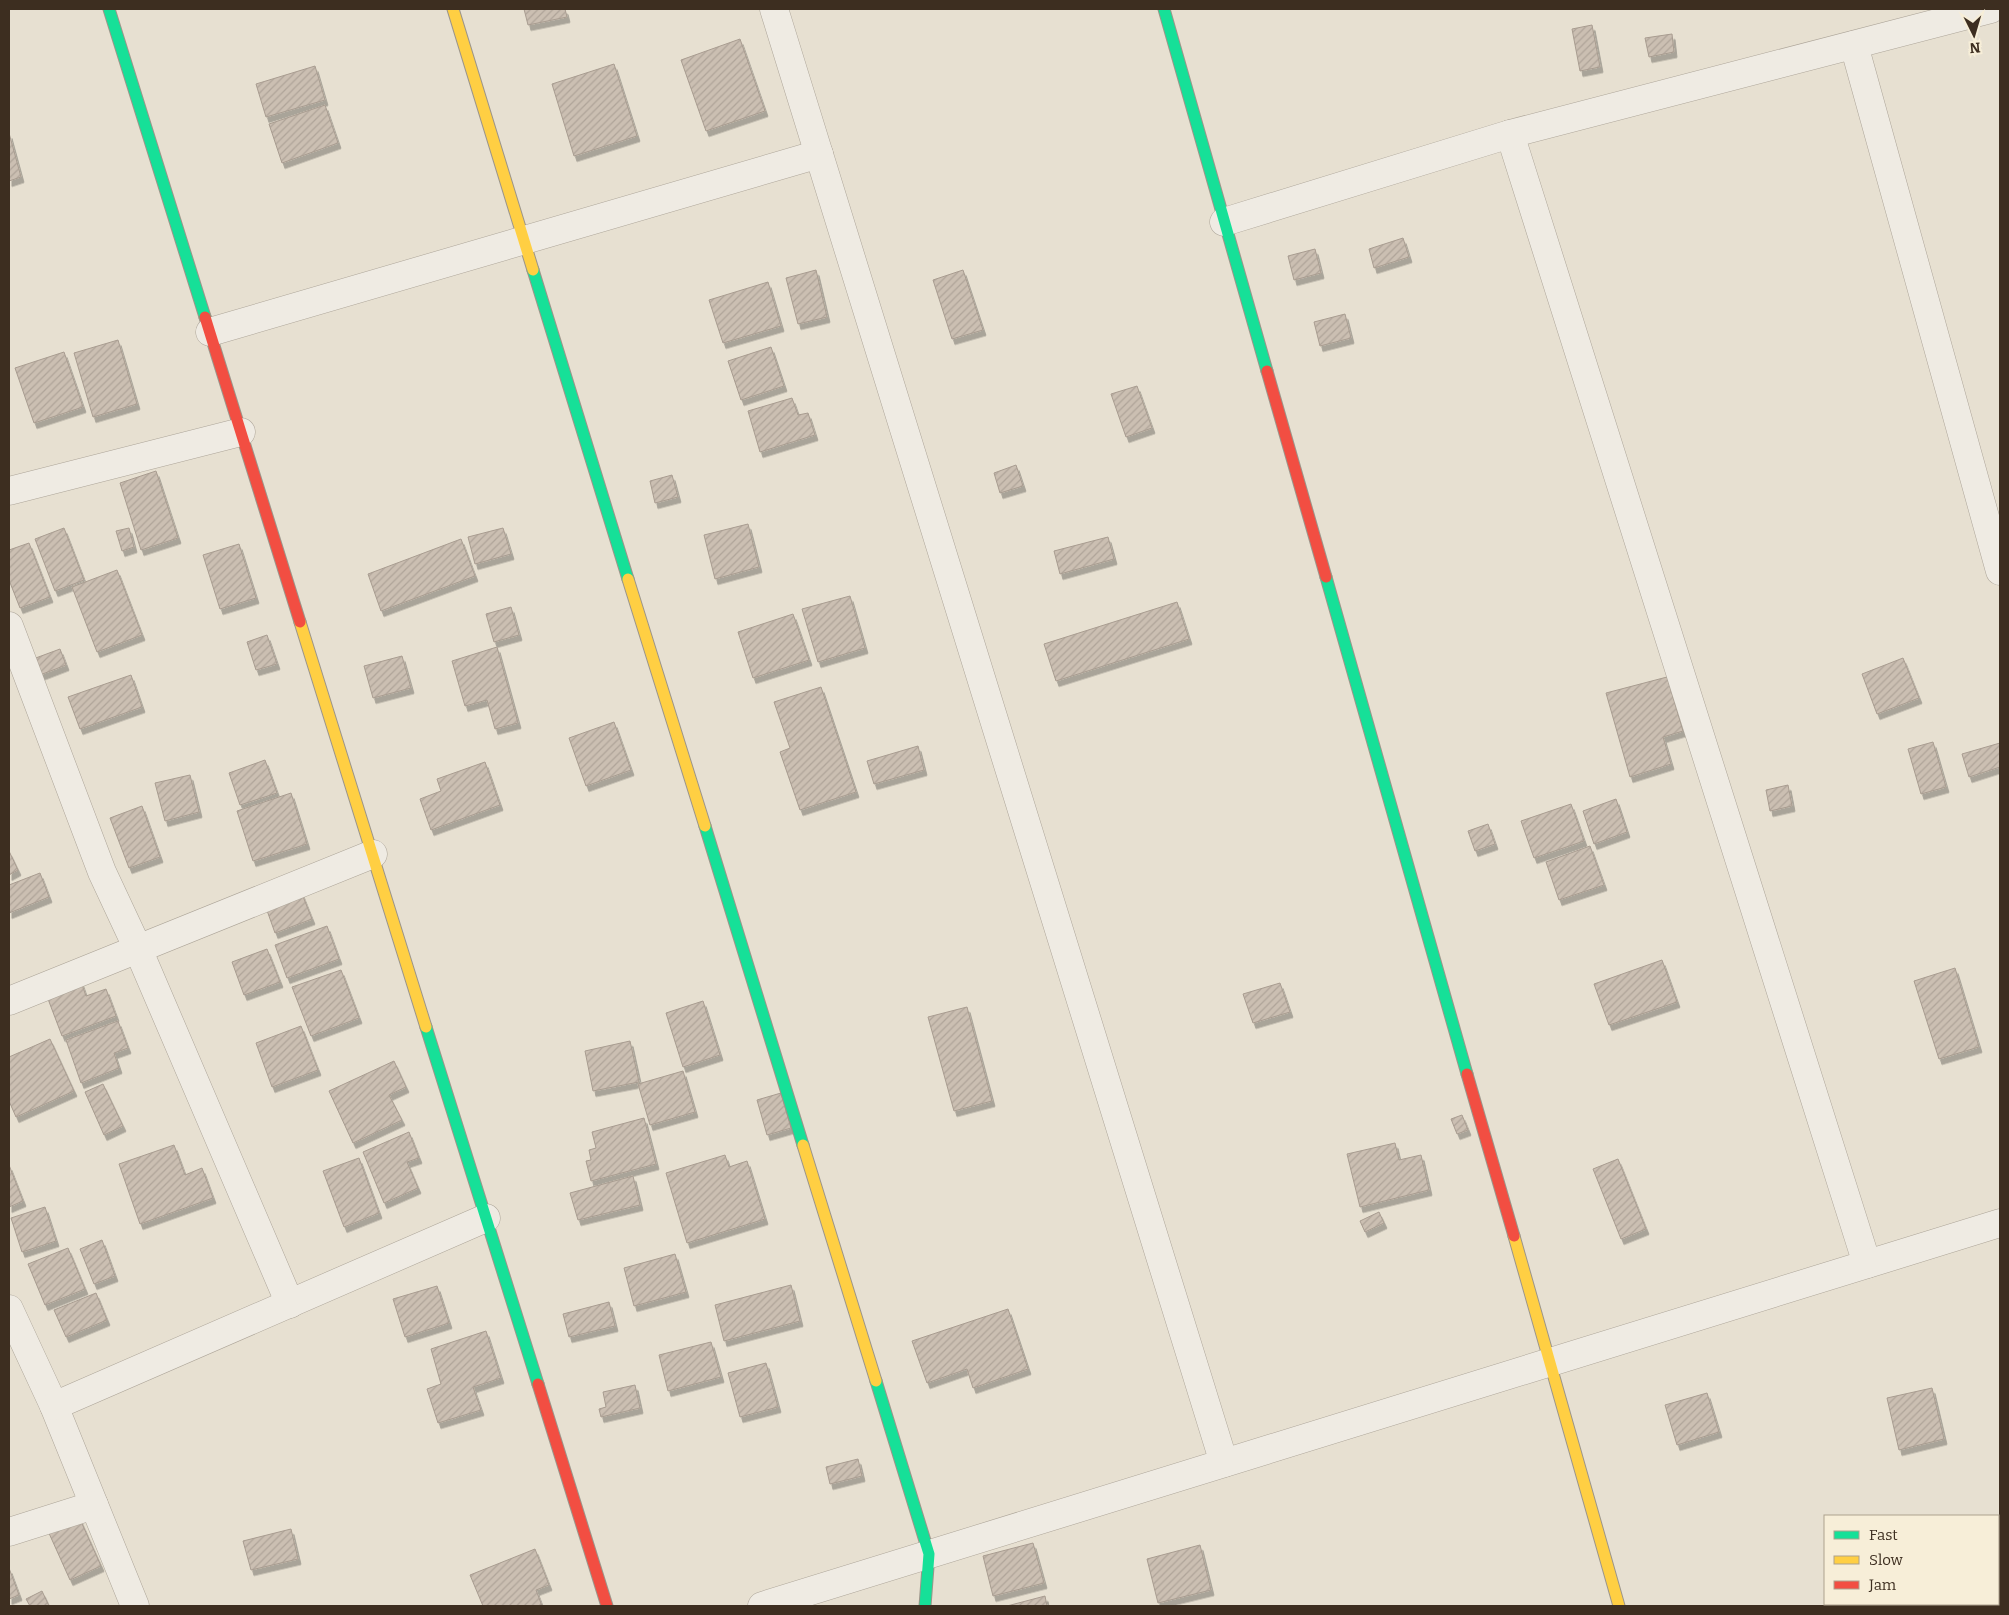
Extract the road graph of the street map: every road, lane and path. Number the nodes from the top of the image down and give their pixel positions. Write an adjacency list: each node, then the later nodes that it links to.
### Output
1 (109, 9): 11 (street)
2 (453, 9): 10 (street)
3 (774, 9): 8 (street)
4 (1164, 9): 9 (street)
5 (1990, 9): 6 (street)
6 (1854, 46): 7 (street); 14 (street)
7 (1510, 134): 9 (street); 21 (street)
8 (819, 154): 10 (street); 26 (street)
9 (1224, 222): 24 (street)
10 (524, 240): 11 (street); 29 (street)
11 (210, 332): 12 (street)
12 (242, 432): 13 (street); 16 (street)
13 (9, 491)
14 (2000, 571)
15 (9, 626): 17 (street)
16 (373, 854): 17 (street); 19 (street)
17 (138, 949): 18 (street); 22 (street)
18 (9, 1001)
19 (486, 1218): 22 (street); 31 (street)
20 (2000, 1223): 21 (street)
21 (1867, 1264): 24 (street)
22 (290, 1304): 25 (street)
23 (9, 1309): 25 (street)
24 (1549, 1363): 26 (street); 34 (street)
25 (54, 1406): 27 (street)
26 (1224, 1463): 29 (street)
27 (94, 1505): 28 (street); 30 (street)
28 (9, 1532)
29 (928, 1554): 32 (street); 33 (street)
30 (135, 1606)
31 (607, 1606)
32 (762, 1606)
33 (925, 1606)
34 (1620, 1606)

